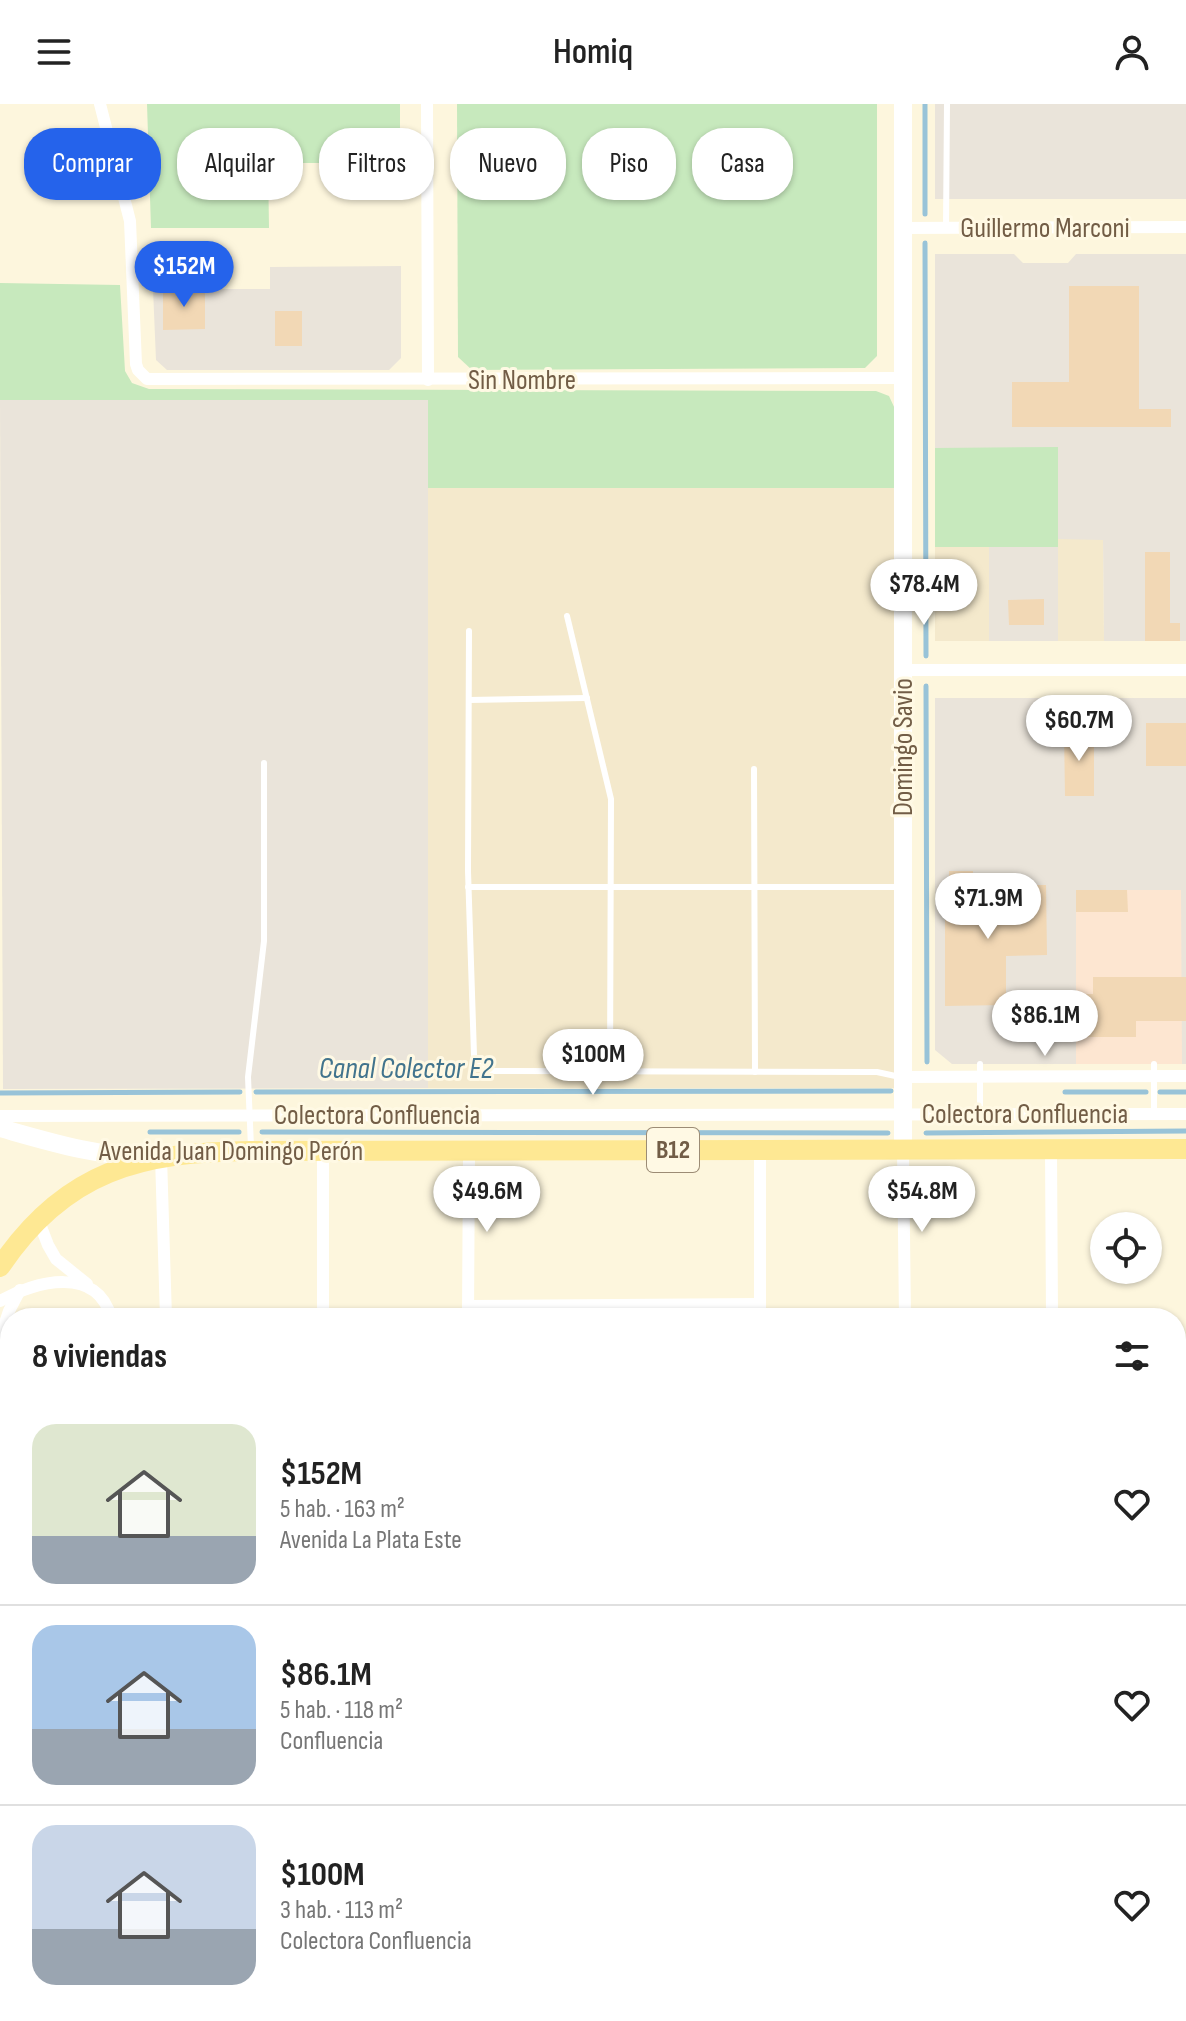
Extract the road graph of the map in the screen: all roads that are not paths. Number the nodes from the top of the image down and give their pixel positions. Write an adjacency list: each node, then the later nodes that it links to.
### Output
1 (100, 104): 9 (street, Sin Nombre)
2 (427, 104): 9 (street)
3 (903, 104): 6 (street, Domingo Savio)
4 (947, 104): 7 (lane)
5 (1186, 227): 7 (street, Guillermo Marconi)
6 (903, 228): 7 (street, Guillermo Marconi); 8 (street, Domingo Savio)
7 (946, 228)
8 (903, 378): 9 (street, Sin Nombre); 12 (street, Domingo Savio)
9 (428, 380)
10 (567, 616): 14 (lane)
11 (469, 631): 15 (lane)
12 (903, 670): 13 (street); 21 (street, Domingo Savio)
13 (1186, 670)
14 (587, 698): 15 (lane); 19 (lane)
15 (469, 700): 18 (lane)
16 (264, 763): 32 (lane)
17 (754, 769): 20 (lane)
18 (468, 887): 19 (lane); 24 (lane)
19 (611, 887): 20 (lane); 24 (lane)
20 (755, 887): 21 (lane); 25 (lane)
21 (903, 887): 27 (street, Domingo Savio)
22 (980, 1070): 23 (street); 27 (street); 29 (lane)
23 (1154, 1070): 26 (street); 30 (lane)
24 (610, 1072): 25 (lane)
25 (755, 1072): 27 (lane)
26 (1186, 1076)
27 (903, 1077): 28 (street, Domingo Savio)
28 (903, 1114): 29 (street, Colectora Confluencia); 32 (street, Colectora Confluencia); 35 (street, Domingo Savio)
29 (980, 1114): 30 (street, Colectora Confluencia)
30 (1154, 1114): 31 (street, Colectora Confluencia)
31 (1186, 1114)
32 (250, 1115): 33 (street, Colectora Confluencia); 40 (lane)
33 (0, 1116)
34 (0, 1128): 42 (street, Avenida Juan Domingo Perón / B12)
35 (903, 1149): 36 (main road, Avenida Juan Domingo Perón / B12); 39 (main road, Avenida Juan Domingo Perón / B12); 54 (street)
36 (1051, 1149): 37 (main road, Avenida Juan Domingo Perón / B12); 55 (street)
37 (1186, 1149)
38 (469, 1150): 39 (main road, Avenida Juan Domingo Perón / B12); 41 (main road, Avenida Juan Domingo Perón / B12); 52 (street)
39 (760, 1150): 53 (street)
40 (251, 1151): 41 (main road, Avenida Juan Domingo Perón / B12); 42 (main road, Avenida Juan Domingo Perón / B12)
41 (323, 1151): 51 (street)
42 (161, 1157): 43 (main road, B12); 50 (street)
43 (38, 1219): 44 (main road, B12); 45 (street)
44 (0, 1267)
45 (90, 1286): 46 (street); 49 (street)
46 (20, 1290): 47 (street); 48 (street)
47 (0, 1301)
48 (11, 1308)
49 (107, 1308)
50 (166, 1308)
51 (323, 1308)
52 (468, 1308)
53 (760, 1308)
54 (905, 1308)
55 (1052, 1308)

